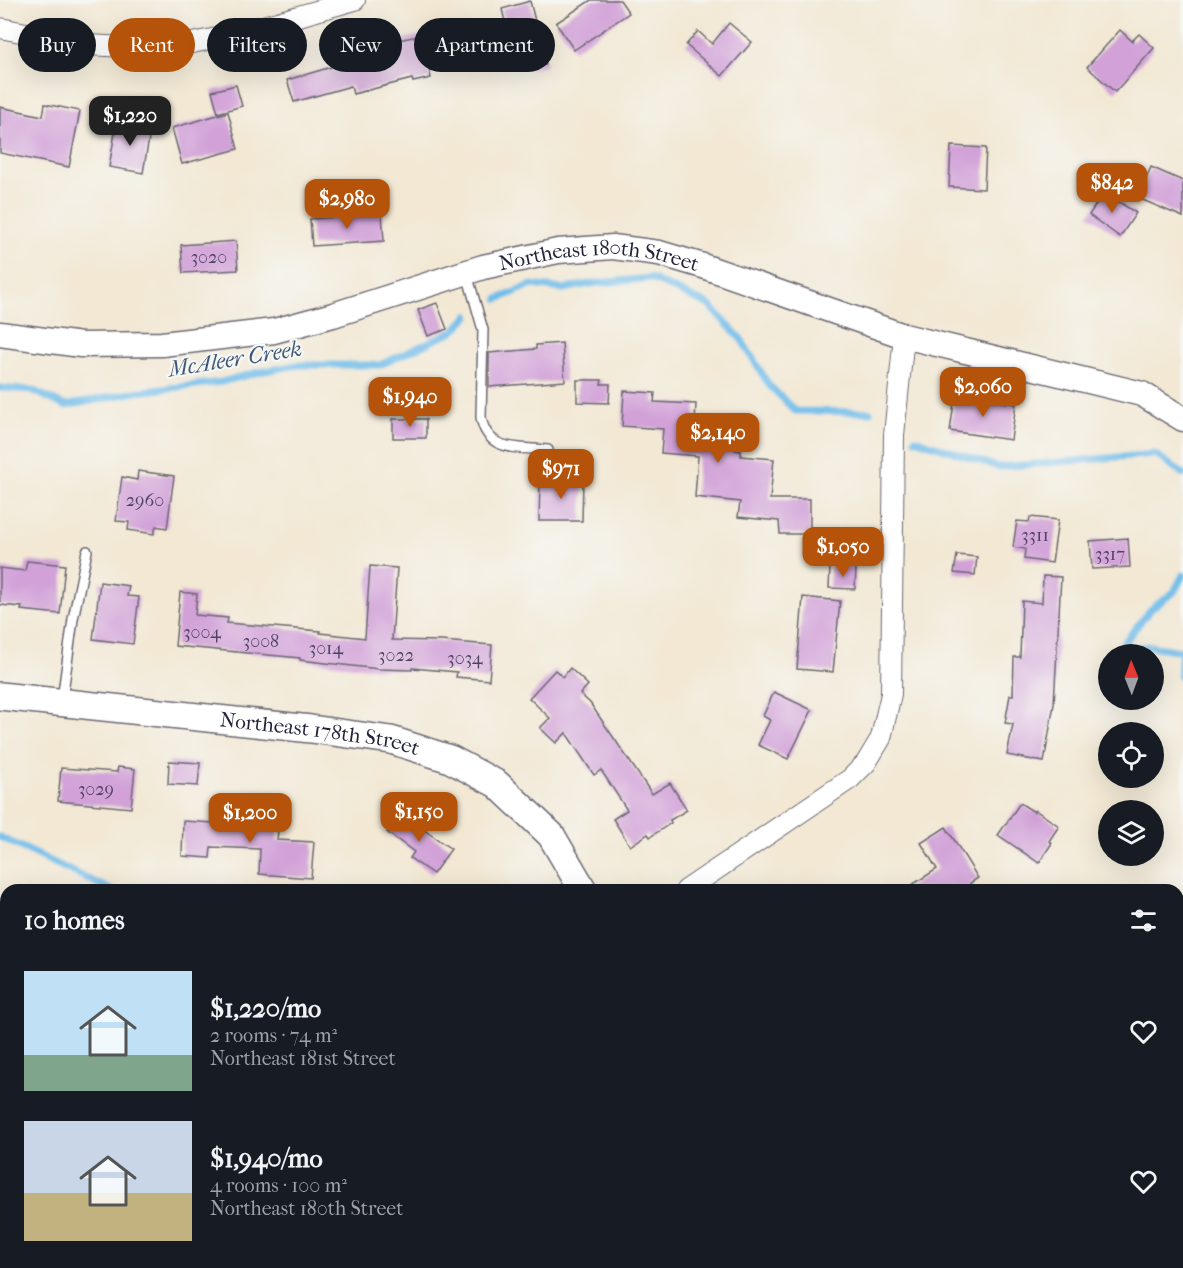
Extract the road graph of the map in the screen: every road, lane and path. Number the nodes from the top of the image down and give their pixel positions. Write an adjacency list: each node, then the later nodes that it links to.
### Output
1 (355, 0): 2 (street)
2 (0, 28)
3 (466, 272): 4 (street, Northeast 180th Street); 5 (street, Northeast 180th Street); 7 (lane)
4 (0, 334)
5 (904, 336): 6 (street, Northeast 180th Street); 12 (street)
6 (1183, 419)
7 (548, 450)
8 (87, 551): 10 (lane)
9 (0, 696): 10 (main road, Northeast 178th Street)
10 (62, 703): 11 (main road, Northeast 178th Street)
11 (580, 884)
12 (695, 884)

